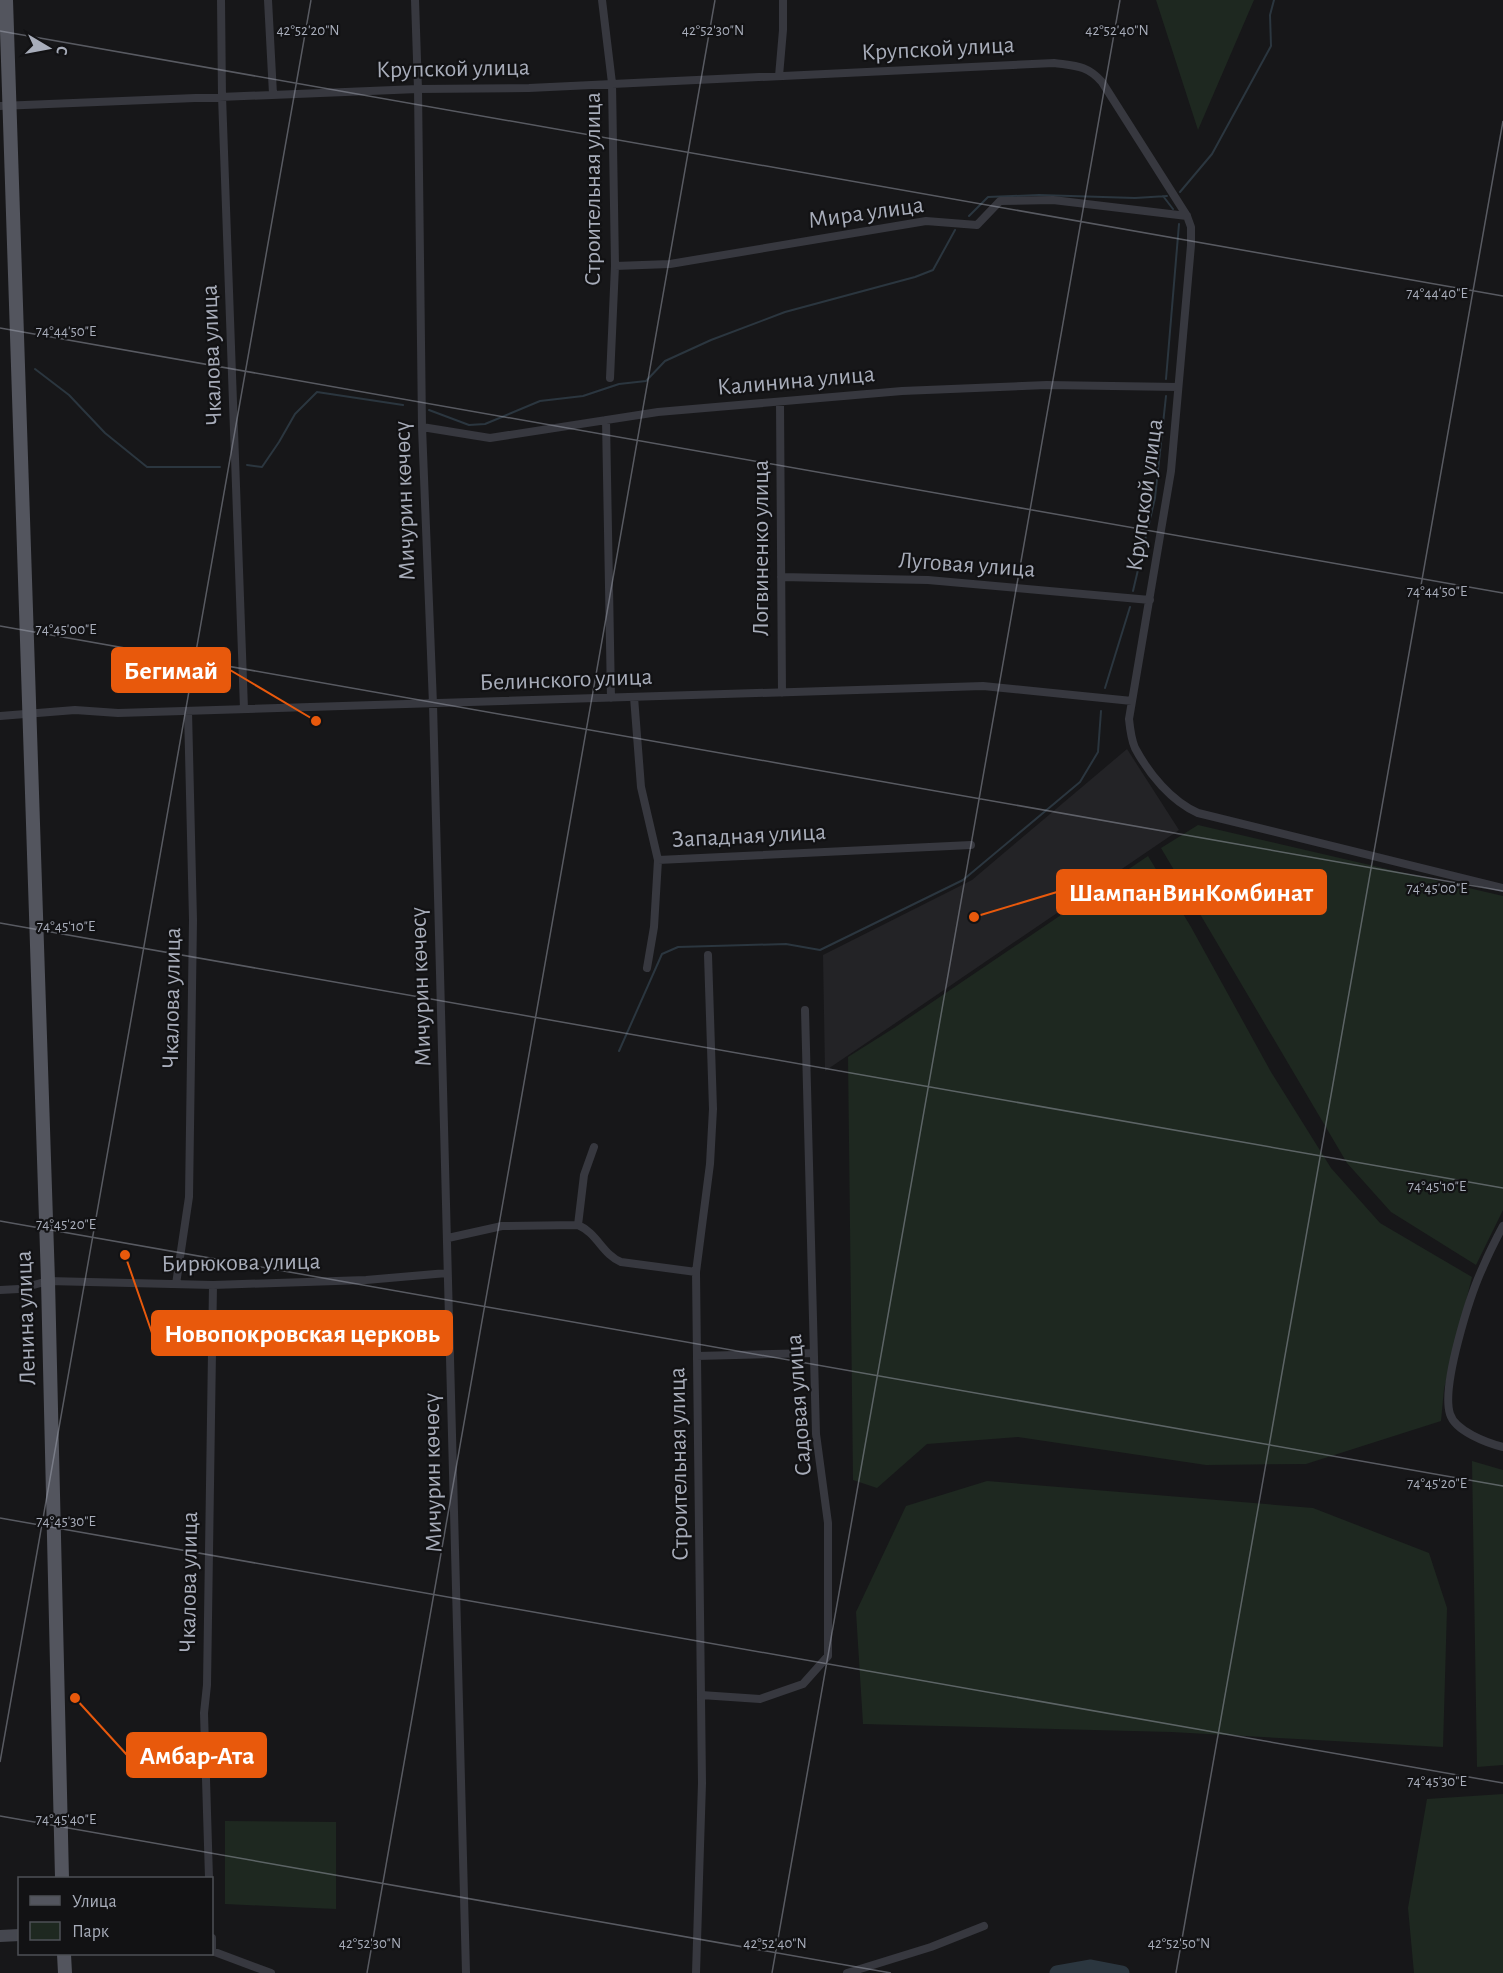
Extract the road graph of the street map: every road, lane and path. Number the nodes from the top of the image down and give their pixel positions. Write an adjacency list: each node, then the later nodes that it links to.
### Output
1 (6, 0): 12 (main road, Ленина улица)
2 (221, 0): 11 (street, Чкалова улица)
3 (268, 0): 10 (street)
4 (415, 0): 9 (street, Мичурин көчөсү)
5 (602, 0): 8 (street, Строительная улица)
6 (783, 0): 7 (street)
7 (779, 76): 8 (street, Крупской улица); 13 (street, Крупской улица)
8 (612, 83): 9 (street, Крупской улица); 14 (street, Строительная улица)
9 (418, 88): 10 (street, Крупской улица); 19 (street, Мичурин көчөсү)
10 (273, 94): 11 (street, Крупской улица)
11 (222, 96): 12 (street, Крупской улица); 27 (street, Чкалова улица)
12 (4, 105): 29 (main road, Ленина улица)
13 (1187, 216): 14 (street, Мира улица); 16 (street, Крупской улица)
14 (615, 266): 15 (street, Строительная улица)
15 (610, 378)
16 (1178, 387): 17 (street, Калинина улица); 21 (street, Крупской улица)
17 (780, 403): 18 (street, Калинина улица); 20 (street, Логвиненко улица)
18 (606, 420): 19 (street, Калинина улица); 24 (street)
19 (422, 427): 26 (street, Мичурин көчөсү)
20 (781, 577): 21 (street, Луговая улица); 22 (street, Логвиненко улица)
21 (1150, 600): 25 (street, Крупской улица)
22 (782, 693): 23 (street, Белинского улица); 25 (street, Белинского улица)
23 (634, 697): 24 (street, Белинского улица); 32 (street, Западная улица)
24 (611, 698): 26 (street, Белинского улица)
25 (1132, 701): 33 (street, Крупской улица)
26 (433, 704): 27 (street, Белинского улица); 40 (street, Мичурин көчөсү)
27 (244, 709): 28 (street, Белинского улица)
28 (188, 711): 29 (street, Белинского улица); 44 (street, Чкалова улица)
29 (29, 715): 30 (street, Белинского улица); 43 (main road, Ленина улица)
30 (0, 716)
31 (971, 845): 32 (street, Западная улица)
32 (658, 860): 35 (street)
33 (1503, 888)
34 (708, 955): 41 (street, Строительная улица)
35 (647, 968)
36 (805, 1010): 47 (street, Садовая улица)
37 (594, 1147): 38 (street)
38 (578, 1225): 40 (street); 41 (street)
39 (1503, 1226): 49 (street)
40 (448, 1238): 42 (street, Мичурин көчөсү)
41 (696, 1272): 48 (street, Строительная улица)
42 (447, 1273): 45 (street, Бирюкова улица); 60 (street, Мичурин көчөсү)
43 (48, 1281): 44 (street, Бирюкова улица); 46 (street, Бирюкова улица); 51 (main road, Ленина улица)
44 (176, 1284): 45 (street, Бирюкова улица)
45 (213, 1285): 52 (street, Чкалова улица)
46 (0, 1290)
47 (814, 1353): 48 (street); 50 (street, Садовая улица)
48 (697, 1356): 50 (street, Строительная улица)
49 (1503, 1447)
50 (701, 1695): 61 (street, Строительная улица)
51 (62, 1877)
52 (210, 1877)
53 (984, 1926): 62 (street)
54 (18, 1935): 55 (street)
55 (0, 1936)
56 (213, 1951): 59 (street)
57 (64, 1955): 58 (main road)
58 (65, 1973)
59 (271, 1973)
60 (465, 1973)
61 (696, 1973)
62 (847, 1973)

